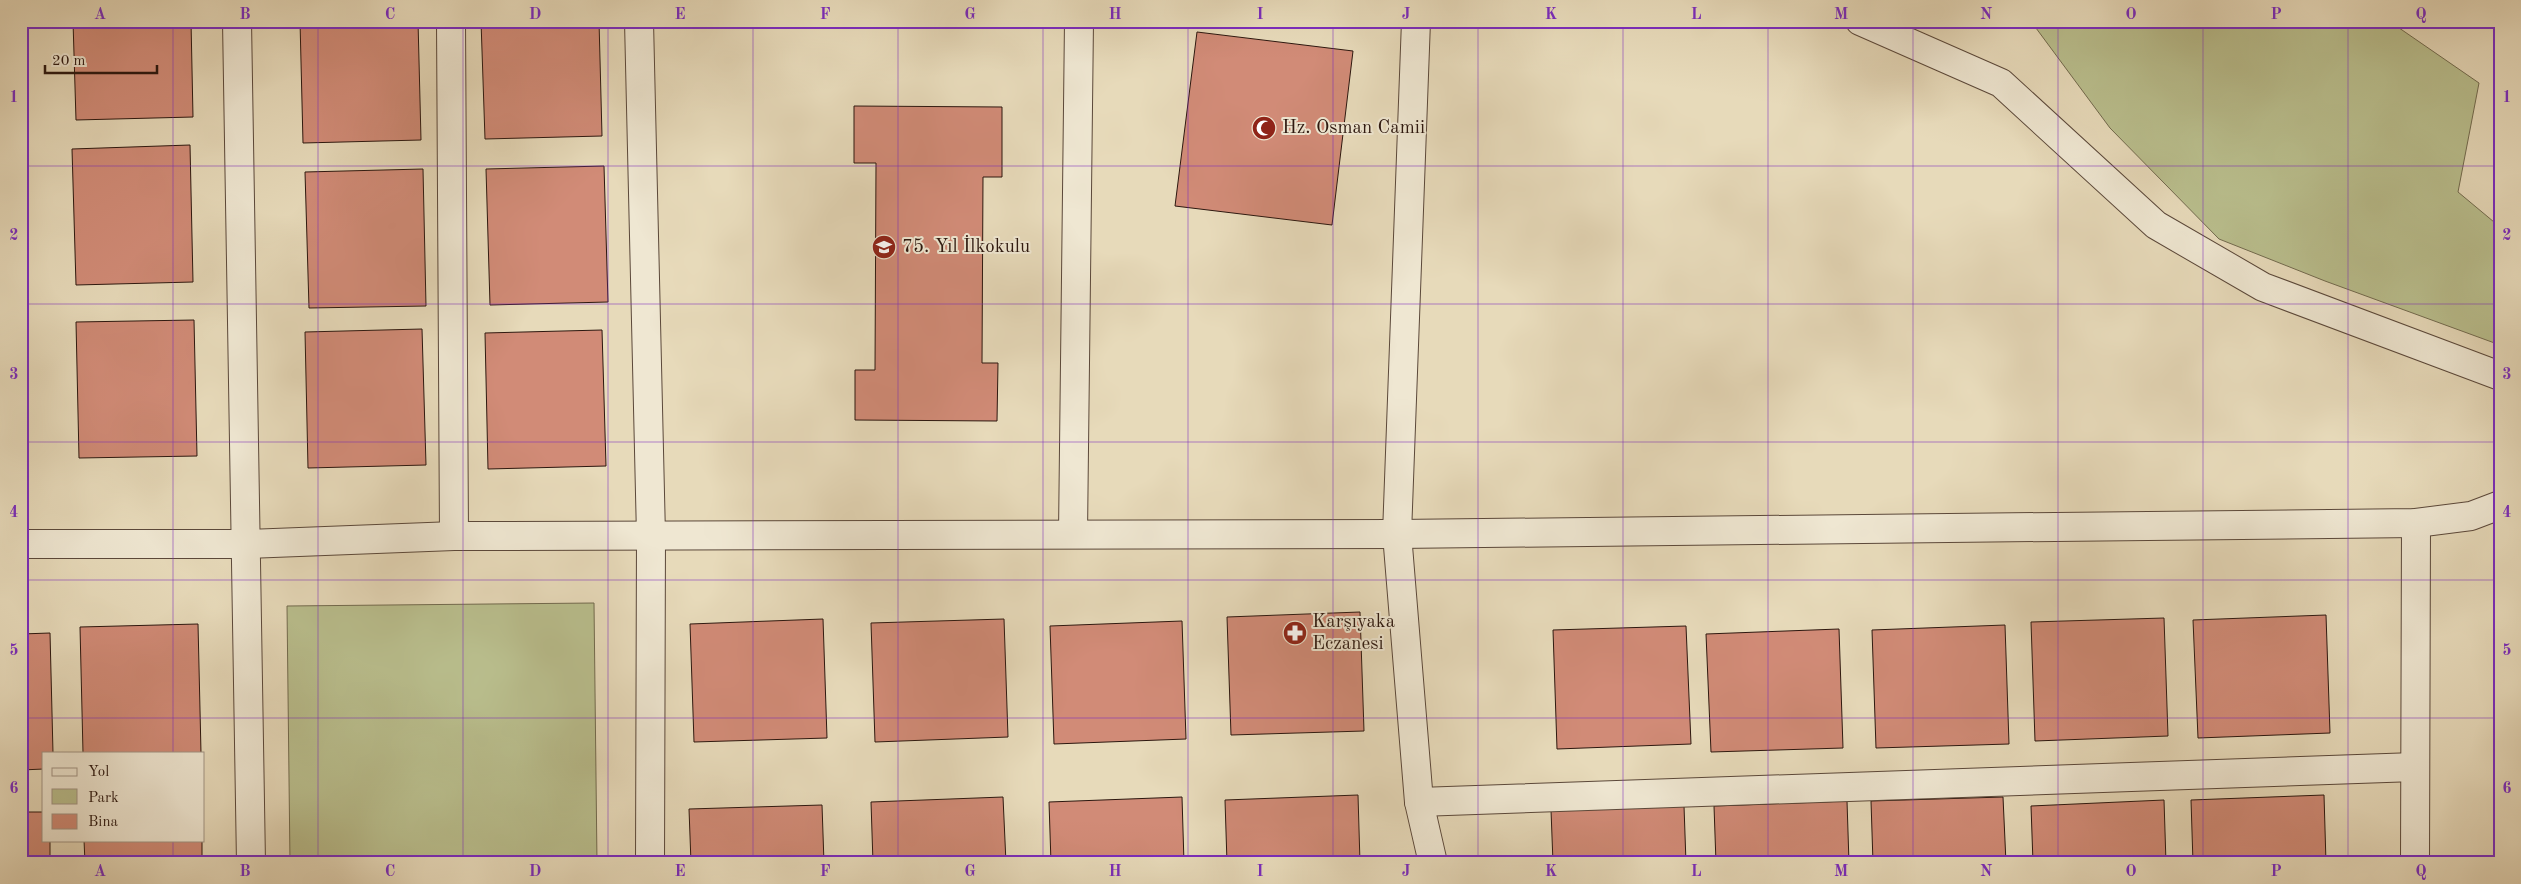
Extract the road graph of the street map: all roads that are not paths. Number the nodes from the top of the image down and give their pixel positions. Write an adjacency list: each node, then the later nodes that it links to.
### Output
1 (237, 21): 15 (street)
2 (451, 21): 12 (street)
3 (639, 21): 13 (street)
4 (1079, 21): 10 (street)
5 (1416, 21): 11 (street)
6 (1860, 21): 7 (street)
7 (2500, 376)
8 (2500, 505): 9 (street)
9 (2416, 523): 11 (street); 16 (street)
10 (1073, 534): 11 (street); 13 (street)
11 (1397, 534): 17 (street)
12 (454, 536): 13 (street); 15 (street)
13 (652, 536): 19 (street)
14 (21, 544): 15 (street)
15 (246, 544): 18 (street)
16 (2415, 767): 17 (street); 21 (street)
17 (1419, 802): 20 (street)
18 (251, 863)
19 (650, 863)
20 (1433, 863)
21 (2415, 863)

